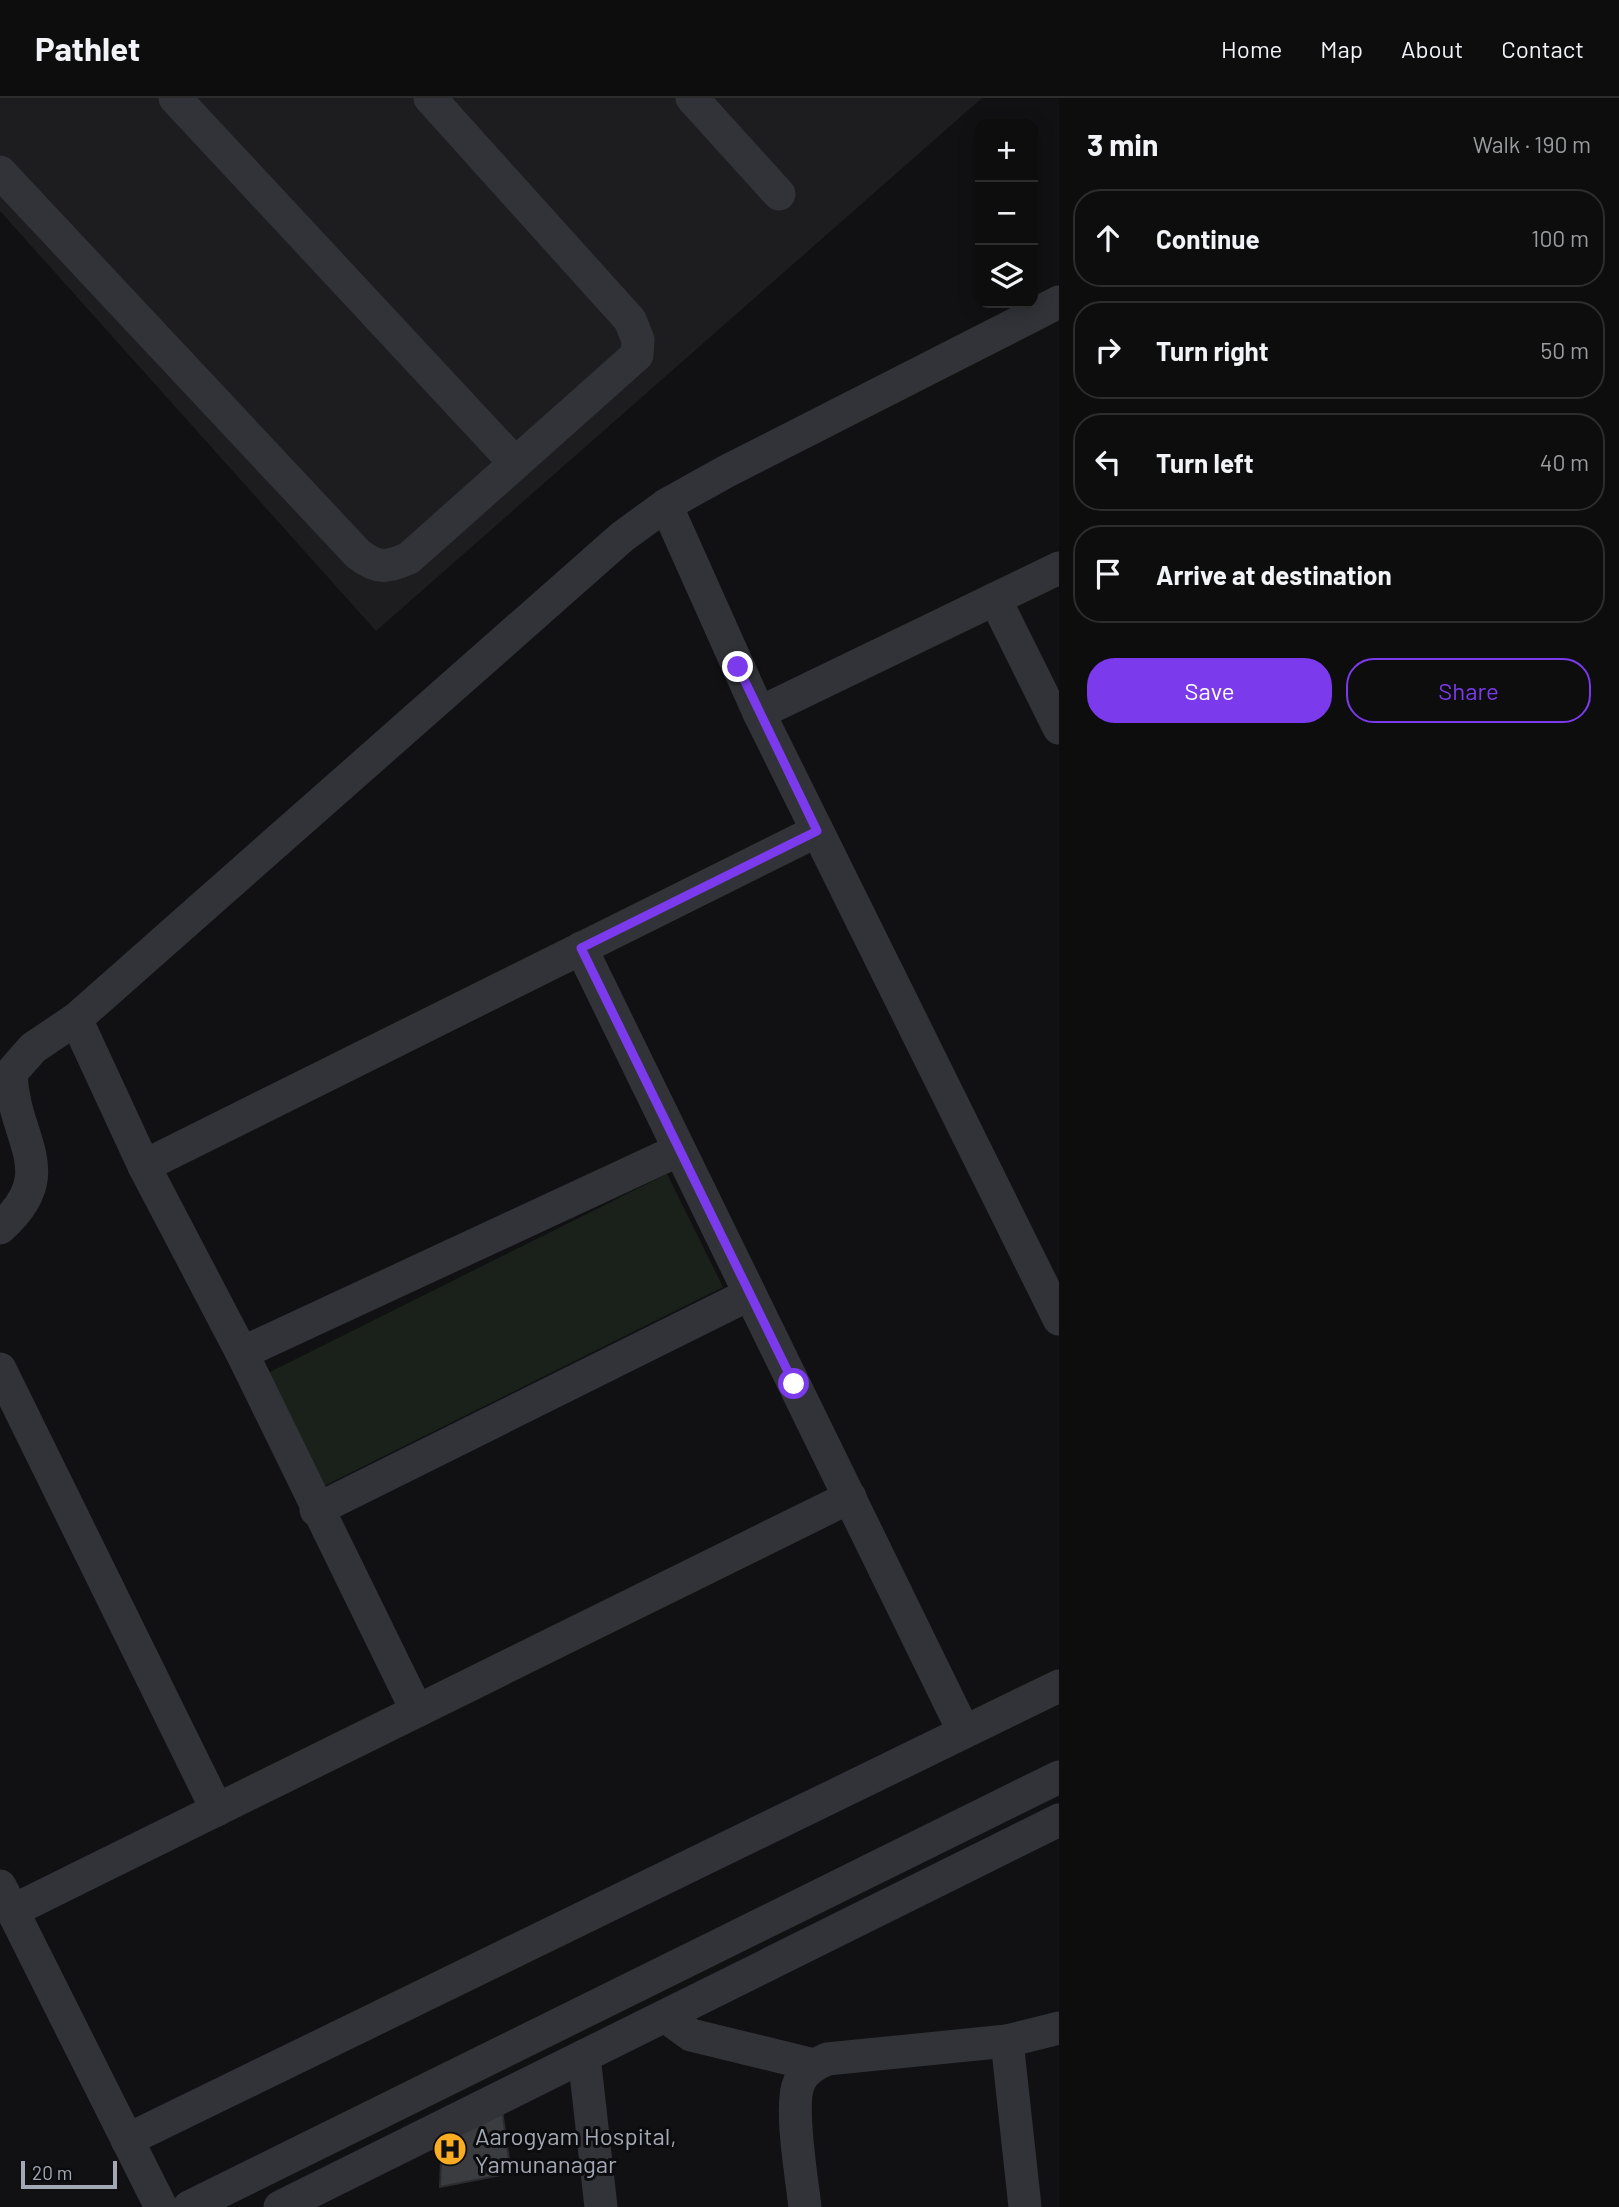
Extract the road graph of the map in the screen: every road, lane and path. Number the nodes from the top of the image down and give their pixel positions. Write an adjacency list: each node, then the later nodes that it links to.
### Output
1 (175, 98): 7 (street)
2 (430, 98): 7 (street)
3 (692, 98): 5 (street)
4 (0, 172): 7 (street)
5 (779, 194)
6 (1059, 302): 8 (street)
7 (516, 463)
8 (666, 505): 11 (street); 15 (street)
9 (1059, 568): 10 (street)
10 (995, 599): 11 (street); 12 (street)
11 (759, 713): 13 (street)
12 (1059, 728)
13 (817, 831): 14 (street); 20 (street)
14 (581, 948): 16 (street); 17 (street)
15 (76, 1019): 17 (street); 18 (street)
16 (679, 1150): 19 (street); 21 (street)
17 (144, 1166): 21 (street)
18 (0, 1228)
19 (750, 1294): 23 (street); 24 (street)
20 (1059, 1319)
21 (242, 1353): 24 (street)
22 (0, 1369): 29 (street)
23 (850, 1497): 26 (street); 27 (street)
24 (316, 1510): 26 (street)
25 (1059, 1686): 27 (street)
26 (417, 1711): 29 (street)
27 (964, 1732): 37 (street)
28 (1059, 1777): 39 (street)
29 (216, 1810): 31 (street)
30 (1059, 1820): 32 (street)
31 (6, 1899): 37 (street)
32 (664, 2016): 35 (street); 36 (street)
33 (1059, 2028): 34 (street)
34 (1007, 2041): 36 (street); 43 (street)
35 (584, 2056): 40 (street); 41 (street)
36 (814, 2065): 42 (street)
37 (127, 2140): 38 (street)
38 (161, 2207)
39 (189, 2207)
40 (280, 2207)
41 (601, 2207)
42 (805, 2207)
43 (1025, 2207)

